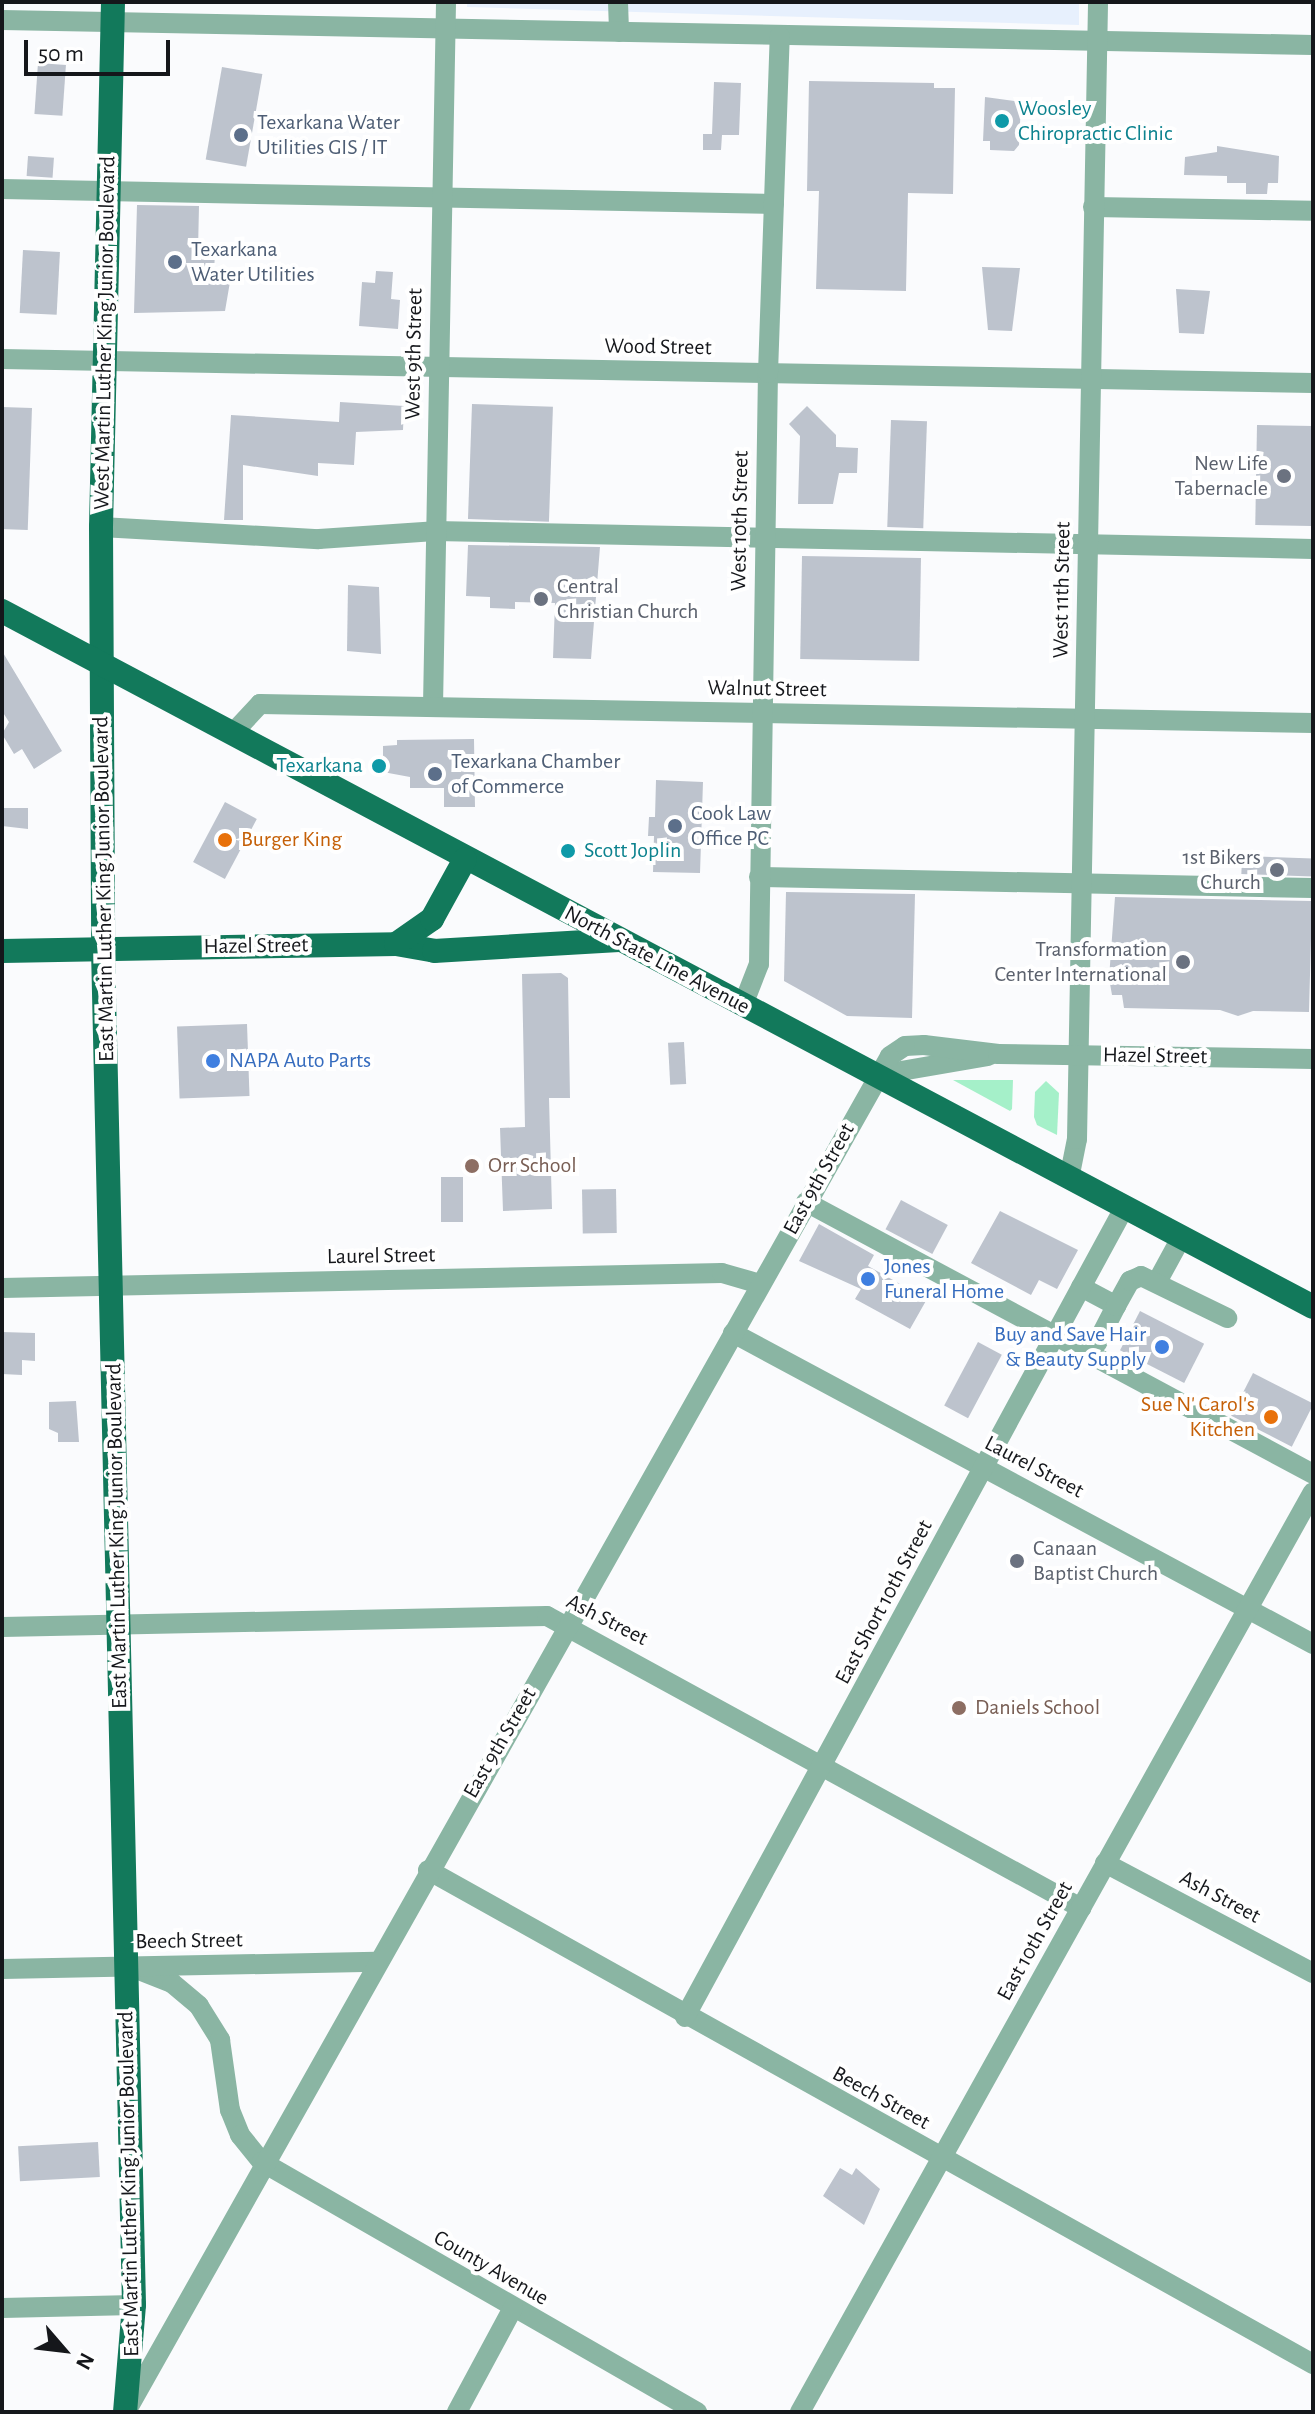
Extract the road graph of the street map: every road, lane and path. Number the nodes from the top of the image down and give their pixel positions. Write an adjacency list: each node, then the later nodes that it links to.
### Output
1 (446, 2): 6 (street, West 9th Street)
2 (618, 2): 7 (street)
3 (1098, 2): 9 (street, West 11th Street)
4 (112, 12): 5 (street); 6 (street); 12 (main road, West Martin Luther King Junior Boulevard)
5 (2, 20)
6 (445, 27): 7 (street); 13 (street, West 9th Street)
7 (619, 32): 8 (street)
8 (780, 36): 9 (street); 14 (street, West 10th Street)
9 (1097, 41): 10 (street); 15 (street, West 11th Street)
10 (1313, 45)
11 (2, 189): 12 (street)
12 (107, 192): 13 (street); 18 (main road, West Martin Luther King Junior Boulevard)
13 (441, 199): 14 (street); 19 (street, West 9th Street)
14 (774, 204): 20 (street, West 10th Street)
15 (1093, 207): 16 (street); 21 (street, West 11th Street)
16 (1313, 211)
17 (2, 359): 18 (street, Wood Street)
18 (104, 362): 19 (street, Wood Street); 23 (main road, West Martin Luther King Junior Boulevard)
19 (437, 366): 20 (street, Wood Street); 24 (street, West 9th Street)
20 (768, 373): 21 (street, Wood Street); 25 (street, West 10th Street)
21 (1089, 377): 22 (street, Wood Street); 26 (street, West 11th Street)
22 (1313, 383)
23 (101, 527): 24 (street); 29 (main road, West Martin Luther King Junior Boulevard)
24 (435, 531): 25 (street); 30 (street, West 9th Street)
25 (764, 539): 26 (street); 31 (street, West 10th Street)
26 (1086, 543): 27 (street); 32 (street, West 11th Street)
27 (1313, 549)
28 (2, 611): 29 (main road, North State Line Avenue)
29 (102, 664): 34 (main road, North State Line Avenue); 41 (main road, East Martin Luther King Junior Boulevard)
30 (433, 706): 31 (street, Walnut Street); 34 (street, Walnut Street)
31 (760, 713): 32 (street, Walnut Street); 36 (street, West 10th Street)
32 (1083, 720): 33 (street, Walnut Street); 37 (street, West 11th Street)
33 (1313, 723)
34 (232, 734): 35 (main road, North State Line Avenue)
35 (465, 859): 39 (main road, North State Line Avenue); 40 (main road)
36 (759, 877): 37 (street); 43 (street, West 10th Street)
37 (1080, 883): 38 (street); 44 (street, West 11th Street)
38 (1313, 888)
39 (619, 940): 40 (main road, Hazel Street); 43 (main road, North State Line Avenue)
40 (396, 944): 41 (main road, Hazel Street)
41 (103, 949): 42 (main road, Hazel Street); 53 (main road, East Martin Luther King Junior Boulevard)
42 (2, 951)
43 (743, 1005): 46 (main road, North State Line Avenue)
44 (1076, 1054): 45 (street, Hazel Street); 46 (street, Hazel Street); 47 (street, West 11th Street)
45 (1313, 1059)
46 (878, 1075): 47 (main road, North State Line Avenue); 48 (street, East 9th Street)
47 (1069, 1179): 49 (main road, North State Line Avenue)
48 (806, 1202): 52 (street, East 9th Street); 60 (street)
49 (1124, 1208): 50 (main road, North State Line Avenue); 54 (street, East Short 10th Street)
50 (1181, 1238): 51 (street); 57 (main road, North State Line Avenue)
51 (1157, 1282): 56 (street); 58 (street)
52 (760, 1284): 53 (street, Laurel Street); 59 (street, East 9th Street)
53 (113, 1285): 55 (street, Laurel Street); 67 (main road, East Martin Luther King Junior Boulevard)
54 (1081, 1287): 56 (street); 60 (street, East Short 10th Street)
55 (2, 1288)
56 (1116, 1306): 61 (street)
57 (1313, 1307)
58 (1227, 1318)
59 (733, 1333): 62 (street, Laurel Street); 66 (street, East 9th Street)
60 (1055, 1335): 62 (street, East Short 10th Street); 63 (street)
61 (1097, 1343)
62 (983, 1467): 65 (street, Laurel Street); 70 (street, East Short 10th Street)
63 (1313, 1474)
64 (1313, 1492): 65 (street, East 10th Street)
65 (1249, 1609): 69 (street, Laurel Street); 71 (street, East 10th Street)
66 (568, 1624): 67 (street, Ash Street); 70 (street, Ash Street); 72 (street, East 9th Street)
67 (119, 1625): 68 (street, Ash Street); 75 (main road, East Martin Luther King Junior Boulevard)
68 (2, 1627)
69 (1313, 1644)
70 (824, 1766): 73 (street, Ash Street); 78 (street, East Short 10th Street)
71 (1105, 1863): 73 (street, East 10th Street); 77 (street, Ash Street)
72 (428, 1870): 74 (street, East 9th Street); 78 (street, Beech Street)
73 (1081, 1908): 79 (street, East 10th Street)
74 (376, 1962): 75 (street, Beech Street); 80 (street, East 9th Street)
75 (126, 1965): 76 (street, Beech Street); 80 (street); 81 (main road, East Martin Luther King Junior Boulevard)
76 (2, 1969)
77 (1313, 1973)
78 (685, 2017): 79 (street, Beech Street)
79 (942, 2160): 84 (street, Beech Street); 88 (street, East 10th Street)
80 (262, 2162): 83 (street, County Avenue); 85 (street, East 9th Street)
81 (134, 2305): 82 (street); 85 (main road, East Martin Luther King Junior Boulevard)
82 (2, 2308)
83 (513, 2308): 86 (street); 87 (street, County Avenue)
84 (1313, 2364)
85 (129, 2411)
86 (457, 2412)
87 (697, 2412)
88 (800, 2412)

